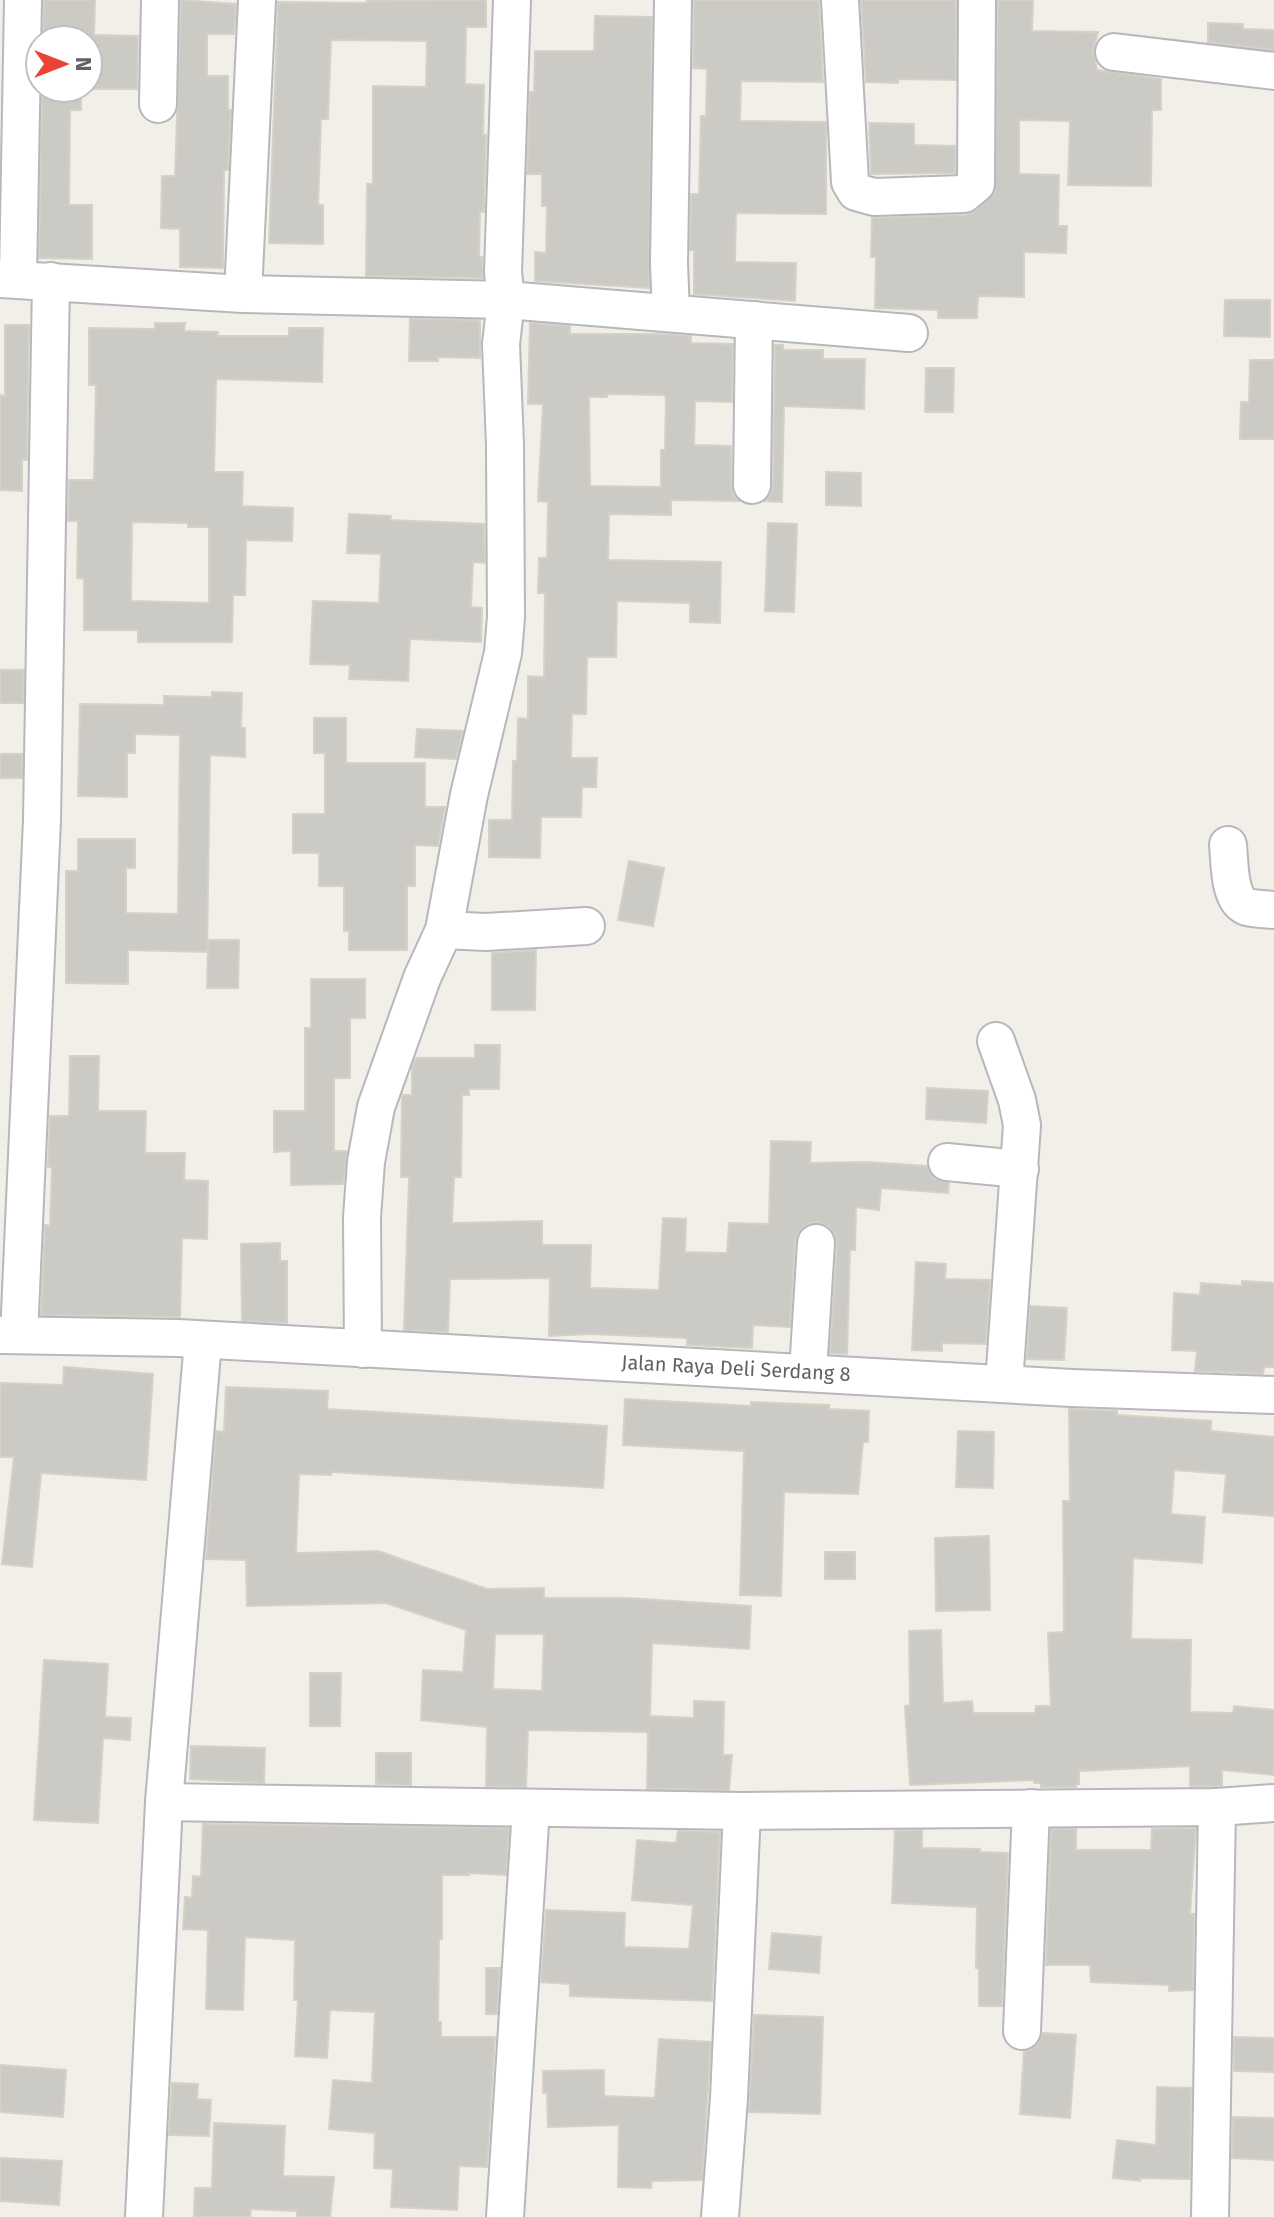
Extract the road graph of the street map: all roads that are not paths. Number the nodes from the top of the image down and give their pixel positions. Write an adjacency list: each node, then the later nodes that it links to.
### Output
1 (23, 0): 11 (street)
2 (160, 0): 10 (street)
3 (257, 0): 12 (street)
4 (512, 0): 13 (street)
5 (673, 0): 14 (street)
6 (840, 0): 7 (street)
7 (977, 0)
8 (1114, 52): 9 (street)
9 (1274, 71)
10 (158, 104)
11 (23, 279): 12 (street); 26 (street)
12 (243, 294): 13 (street)
13 (506, 300): 14 (street); 21 (street)
14 (671, 313): 15 (street)
15 (754, 320): 16 (street); 17 (street)
16 (909, 333)
17 (752, 485)
18 (1228, 845): 19 (street)
19 (1274, 910)
20 (586, 926): 21 (street)
21 (444, 930): 28 (street)
22 (996, 1041): 24 (street)
23 (947, 1162): 24 (street)
24 (1020, 1169): 30 (street)
25 (816, 1243): 29 (street)
26 (10, 1335): 27 (street, Jalan Raya Deli Serdang 8)
27 (193, 1340): 28 (street, Jalan Raya Deli Serdang 8); 32 (street)
28 (363, 1349): 29 (street, Jalan Raya Deli Serdang 8)
29 (808, 1372): 30 (street, Jalan Raya Deli Serdang 8)
30 (1004, 1384): 31 (street, Jalan Raya Deli Serdang 8)
31 (1274, 1395)
32 (164, 1802): 35 (street); 39 (street)
33 (1274, 1803): 34 (street)
34 (1217, 1807): 36 (street); 42 (street)
35 (531, 1808): 37 (street); 40 (street)
36 (1031, 1808): 37 (street); 38 (street)
37 (742, 1811): 41 (street)
38 (1022, 2031)
39 (144, 2217)
40 (505, 2217)
41 (720, 2217)
42 (1210, 2217)

